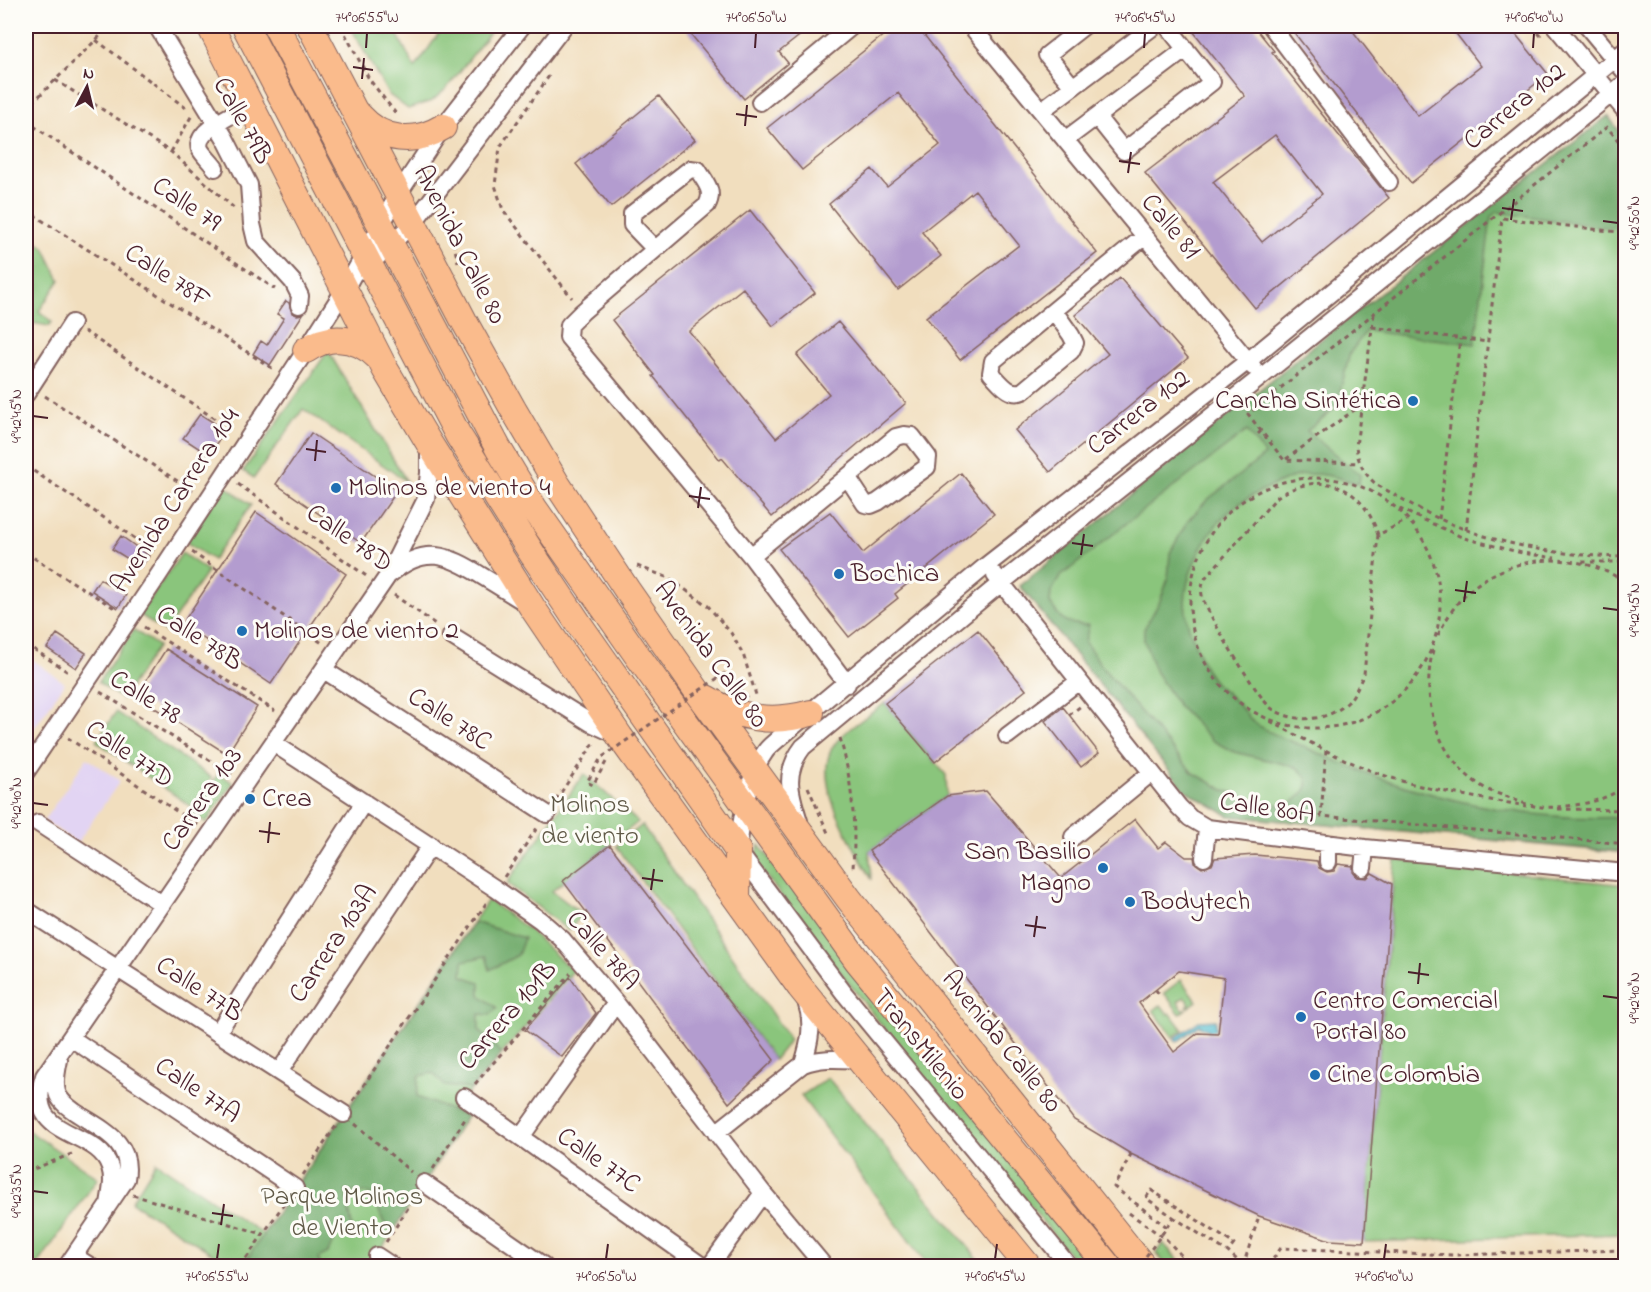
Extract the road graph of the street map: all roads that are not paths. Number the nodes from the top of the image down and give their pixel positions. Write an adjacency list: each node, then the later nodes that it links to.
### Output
1 (158, 26): 29 (street, Calle 79B)
2 (210, 26): 24 (highway)
3 (245, 26): 39 (highway)
4 (276, 26): 36 (highway)
5 (310, 26): 26 (highway, Avenida Calle 80)
6 (522, 26): 30 (street)
7 (564, 26): 35 (street)
8 (852, 26): 23 (street)
9 (971, 26): 25 (street, Calle 81)
10 (1084, 26): 21 (street)
11 (1154, 26): 21 (street)
12 (1167, 26): 16 (street)
13 (1270, 26): 33 (street)
14 (1555, 26): 18 (street)
15 (1587, 26): 17 (street)
16 (1186, 49): 28 (street); 28 (street)
17 (1620, 55): 18 (street, Carrera 102); 19 (street)
18 (1595, 74): 22 (street); 45 (street, Carrera 102)
19 (1626, 74)
20 (1626, 82): 22 (street, Carrera 102)
21 (1073, 87): 25 (street)
22 (1611, 94): 27 (street); 47 (street, Carrera 102)
23 (760, 102)
24 (252, 105): 29 (street); 40 (highway)
25 (1042, 110): 31 (street, Calle 81)
26 (356, 111): 30 (highway); 34 (highway, Avenida Calle 80)
27 (1626, 112)
28 (1097, 117): 31 (street)
29 (217, 124): 32 (street); 41 (street, Calle 79B)
30 (443, 128): 34 (street)
31 (1065, 140): 37 (street, Calle 81)
32 (215, 168)
33 (1389, 182)
34 (399, 193): 35 (highway, Avenida Calle 80); 36 (street)
35 (414, 222): 36 (street); 60 (highway, Avenida Calle 80)
36 (386, 234): 39 (street, Avenida Carrera 104); 69 (highway)
37 (1144, 236): 42 (street); 45 (street, Calle 81)
38 (655, 249): 38 (street); 51 (street)
39 (366, 261): 40 (street, Avenida Carrera 104); 78 (highway)
40 (345, 289): 44 (street, Avenida Carrera 104); 46 (highway)
41 (299, 305)
42 (1053, 311): 42 (street)
43 (72, 323): 48 (street)
44 (306, 350): 46 (highway); 66 (street, Avenida Carrera 104)
45 (1248, 360): 47 (street, Calle 81); 52 (street, Carrera 102)
46 (386, 369): 49 (highway)
47 (1261, 377): 54 (street, Carrera 102)
48 (28, 391)
49 (429, 443): 53 (street, Carrera 103); 55 (highway)
50 (848, 478): 50 (street); 51 (street)
51 (752, 556): 59 (street)
52 (987, 566): 54 (street, Calle 80A); 59 (street, Carrera 102)
53 (384, 582): 55 (street, Carrera 103); 57 (street, Carrera 103)
54 (1001, 583): 58 (street, Calle 80A); 74 (street, Carrera 102)
55 (532, 607): 62 (highway)
56 (451, 636): 62 (street)
57 (324, 670): 64 (street, Carrera 103); 70 (street, Calle 78C)
58 (1079, 681): 63 (street); 67 (street, Calle 80A)
59 (847, 684): 61 (street, Carrera 102)
60 (700, 695): 61 (highway); 65 (highway, Avenida Calle 80)
61 (811, 713): 65 (street, Carrera 102)
62 (610, 736): 83 (highway)
63 (1007, 736)
64 (273, 743): 68 (street, Calle 78A); 84 (street, Carrera 103)
65 (755, 768): 69 (street, Carrera 102); 74 (highway, Avenida Calle 80)
66 (26, 772)
67 (1151, 773): 72 (street, Calle 80A); 73 (street)
68 (364, 802): 76 (street, Calle 78A); 89 (street)
69 (745, 807): 78 (street, Carrera 102); 113 (highway)
70 (547, 814)
71 (38, 823): 84 (street)
72 (1207, 828): 75 (street, Calle 80A); 79 (street)
73 (1073, 837)
74 (804, 838): 114 (highway, Avenida Calle 80)
75 (1328, 843): 77 (street, Calle 80A); 80 (street)
76 (431, 845): 88 (street, Calle 78A); 94 (street, Carrera 103A)
77 (1365, 848): 81 (street); 82 (street, Calle 80A)
78 (738, 851): 83 (highway); 112 (street, TransMilenio)
79 (1204, 858)
80 (1328, 862)
81 (1363, 868)
82 (1626, 873)
83 (737, 899): 87 (highway)
84 (162, 904): 86 (street, Carrera 103)
85 (26, 910): 86 (street, Calle 77B)
86 (118, 968): 89 (street, Calle 77B); 90 (street, Carrera 103)
87 (800, 987): 92 (highway); 93 (street)
88 (616, 1003): 97 (street, Calle 78A); 98 (street)
89 (218, 1032): 94 (street, Calle 77B)
90 (71, 1038): 91 (street, Carrera 103); 100 (street, Calle 77A)
91 (60, 1053): 102 (street); 102 (street, Carrera 103)
92 (859, 1060): 93 (street); 111 (highway)
93 (802, 1064): 97 (street)
94 (279, 1072): 96 (street, Calle 77B)
95 (464, 1097): 98 (street, Calle 77C)
96 (344, 1114)
97 (716, 1134): 101 (street, Calle 78A)
98 (521, 1137): 108 (street, Calle 77C)
99 (424, 1183): 107 (street)
100 (295, 1188)
101 (763, 1193): 109 (street); 110 (street, Calle 78A)
102 (113, 1197): 104 (street)
103 (377, 1256): 106 (street)
104 (70, 1261): 105 (street)
105 (90, 1266)
106 (392, 1266)
107 (544, 1266)
108 (702, 1266)
109 (710, 1266)
110 (824, 1266)
111 (1028, 1266)
112 (1069, 1266)
113 (1108, 1266)
114 (1141, 1266)

